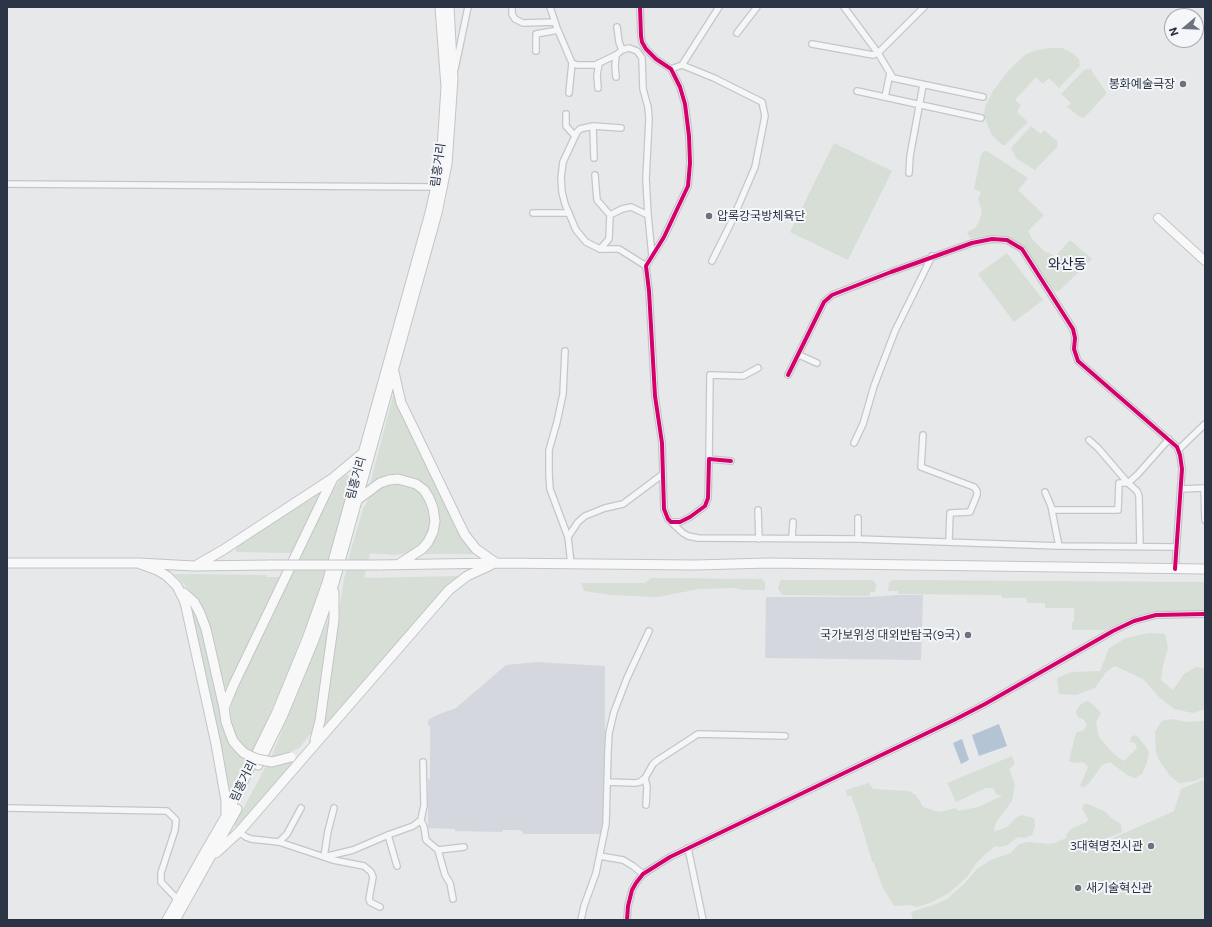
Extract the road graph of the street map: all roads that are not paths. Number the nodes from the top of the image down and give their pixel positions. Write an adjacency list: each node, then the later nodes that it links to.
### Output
1 (440, 7): 43 (main road, 림흥거리)
2 (449, 7): 26 (main road, 림흥거리)
3 (468, 7): 26 (street)
4 (512, 7): 11 (street)
5 (550, 7): 11 (street)
6 (640, 7): 23 (street)
7 (719, 7): 22 (street)
8 (757, 7): 14 (street)
9 (844, 7): 19 (street)
10 (924, 7): 19 (street)
11 (555, 22): 13 (street)
12 (617, 27): 16 (street)
13 (558, 30): 17 (street); 20 (street)
14 (737, 33)
15 (812, 44): 19 (street)
16 (622, 50): 18 (street); 47 (street)
17 (536, 51)
18 (616, 54): 21 (street); 25 (street)
19 (878, 54): 24 (street)
20 (572, 63): 21 (street); 30 (street)
21 (599, 63): 28 (street)
22 (682, 65): 23 (street); 53 (street)
23 (671, 69): 50 (street)
24 (890, 73): 27 (street); 31 (street)
25 (616, 77)
26 (453, 79): 59 (main road, 림흥거리)
27 (923, 84): 32 (street); 33 (street)
28 (598, 88)
29 (857, 91): 31 (street)
30 (569, 93)
31 (884, 97): 33 (street)
32 (983, 98)
33 (919, 104): 35 (street); 40 (street)
34 (566, 114): 38 (street)
35 (981, 118)
36 (593, 126): 37 (street); 38 (street); 39 (street)
37 (621, 128)
38 (575, 136): 45 (street)
39 (594, 158)
40 (909, 173)
41 (595, 175): 46 (street)
42 (7, 184): 43 (street)
43 (436, 187): 67 (main road, 림흥거리)
44 (533, 213): 45 (street)
45 (569, 213): 49 (street)
46 (610, 215): 47 (street); 49 (street)
47 (648, 215): 50 (street)
48 (1158, 218): 52 (street)
49 (600, 249): 54 (street)
50 (652, 256): 54 (street)
51 (932, 256): 56 (street); 63 (street); 65 (street)
52 (1205, 260)
53 (712, 261)
54 (646, 266): 70 (street)
55 (565, 351): 83 (street)
56 (798, 355): 57 (street); 60 (street)
57 (817, 363)
58 (758, 368): 68 (street)
59 (394, 370): 76 (main road, 림흥거리); 93 (main road)
60 (788, 376)
61 (1205, 424): 66 (street)
62 (923, 435): 87 (street)
63 (1169, 439): 66 (street); 72 (street)
64 (1089, 440): 72 (street)
65 (854, 443)
66 (1178, 450): 74 (street)
67 (363, 453): 71 (main road); 113 (main road, 림흥거리)
68 (709, 460): 69 (street); 81 (street)
69 (731, 461)
70 (663, 474): 81 (street); 83 (street)
71 (334, 478): 96 (main road); 103 (main road)
72 (1128, 483): 78 (street); 89 (street)
73 (1204, 488): 74 (street); 80 (street)
74 (1180, 489): 90 (street)
75 (1045, 492): 78 (street)
76 (357, 500): 94 (main road); 99 (main road, 림흥거리)
77 (758, 510): 85 (street)
78 (1052, 510): 88 (street)
79 (858, 518): 86 (street)
80 (1204, 520)
81 (671, 522): 85 (street)
82 (792, 522): 84 (street)
83 (568, 537): 95 (street)
84 (792, 538): 85 (street); 86 (street)
85 (758, 539)
86 (858, 539): 87 (street)
87 (949, 541): 88 (street)
88 (1059, 546): 89 (street)
89 (1140, 546): 90 (street)
90 (1176, 547): 97 (street)
91 (7, 563): 92 (main road)
92 (138, 563): 96 (main road); 100 (main road)
93 (496, 563): 94 (main road); 95 (main road); 105 (main road)
94 (400, 564): 96 (main road, bridge)
95 (571, 564): 97 (main road)
96 (194, 566)
97 (1175, 569): 98 (main road)
98 (1205, 569)
99 (334, 584): 105 (main road); 123 (main road, 림흥거리)
100 (177, 586): 103 (main road); 113 (main road)
101 (1205, 614): 119 (street)
102 (649, 631): 108 (street)
103 (224, 708): 105 (main road, bridge)
104 (785, 736): 107 (street)
105 (313, 745): 115 (main road)
106 (423, 762): 114 (street)
107 (645, 778): 108 (street); 109 (street)
108 (607, 782): 121 (street)
109 (646, 805)
110 (7, 808): 127 (street)
111 (301, 808): 117 (street)
112 (334, 808): 122 (street)
113 (226, 816): 127 (main road, 림흥거리)
114 (421, 820): 116 (street); 120 (street)
115 (239, 832): 117 (street); 123 (main road)
116 (388, 835): 122 (street); 124 (street)
117 (279, 842): 122 (street)
118 (464, 847): 120 (street)
119 (688, 848): 125 (street); 133 (street)
120 (438, 850): 126 (street)
121 (600, 856): 125 (street); 131 (street)
122 (324, 857): 128 (street)
123 (210, 860): 130 (main road, 림흥거리)
124 (397, 866)
125 (643, 874): 132 (street)
126 (453, 899)
127 (178, 900): 129 (main road, 림흥거리)
128 (380, 907)
129 (167, 920)
130 (175, 920)
131 (581, 920)
132 (627, 920)
133 (703, 920)

